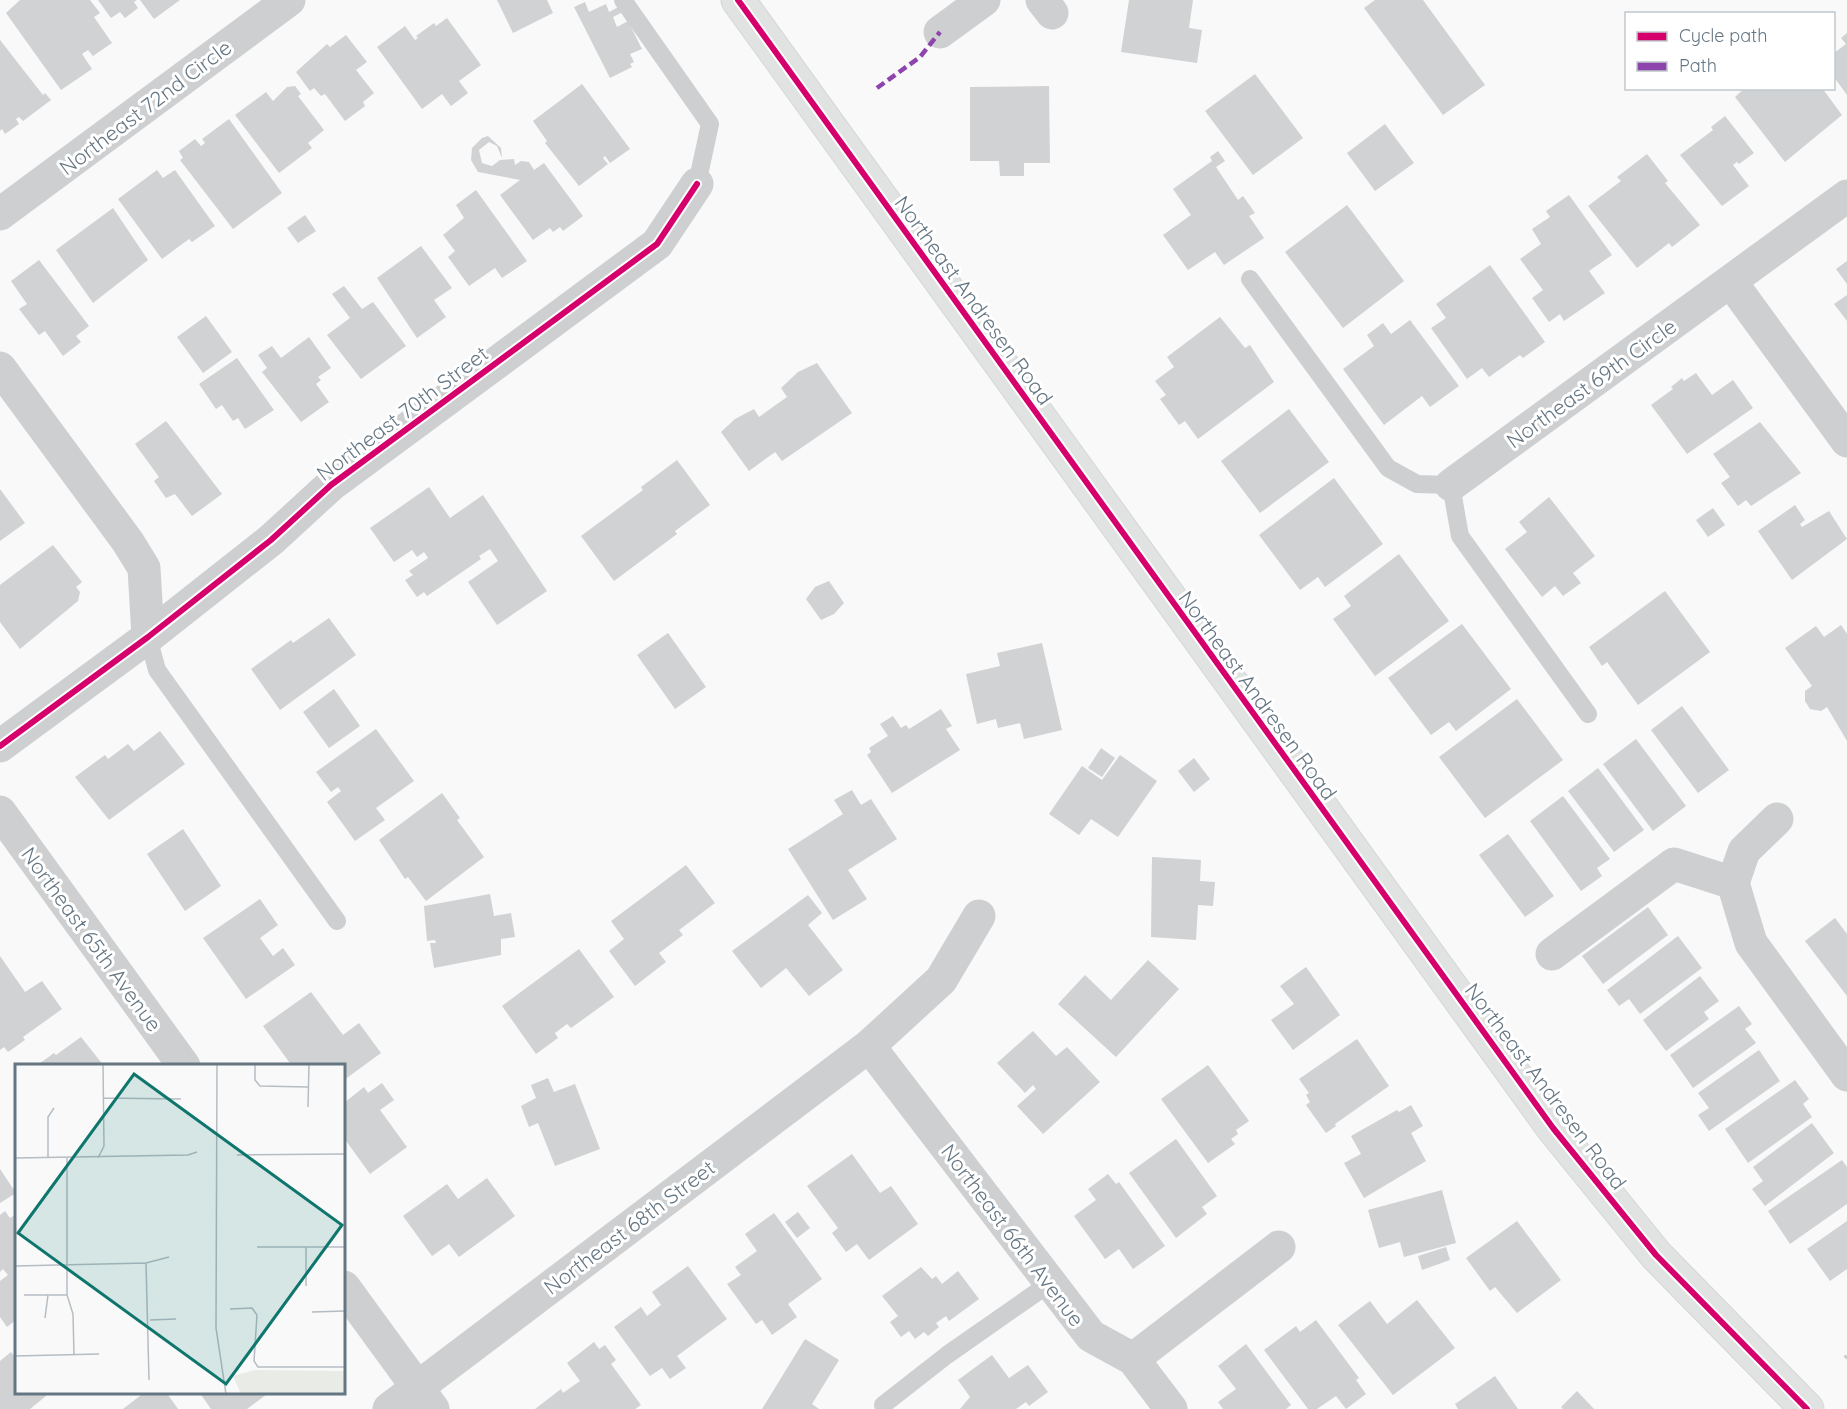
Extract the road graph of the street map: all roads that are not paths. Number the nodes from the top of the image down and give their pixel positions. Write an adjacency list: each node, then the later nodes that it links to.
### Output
1 (289, 0): 8 (street, Northeast 72nd Circle)
2 (623, 0): 6 (lane)
3 (738, 0): 34 (main road, Northeast Andresen Road)
4 (984, 0): 5 (street)
5 (940, 32)
6 (697, 184): 14 (street, Northeast 70th Street)
7 (1847, 196): 10 (street, Northeast 69th Circle)
8 (0, 214)
9 (1250, 279): 13 (lane)
10 (1731, 282): 12 (street); 13 (street, Northeast 69th Circle)
11 (0, 368): 14 (street)
12 (1847, 441)
13 (1451, 485): 15 (lane)
14 (148, 636): 16 (street, Northeast 70th Street); 21 (lane)
15 (1588, 714)
16 (0, 746)
17 (0, 812): 24 (street, Northeast 65th Avenue)
18 (1777, 819): 19 (street)
19 (1733, 883): 22 (street); 25 (street)
20 (979, 916): 23 (street, Northeast 68th Street)
21 (337, 921)
22 (1552, 954)
23 (869, 1046): 27 (street, Northeast 66th Avenue); 30 (street, Northeast 68th Street)
24 (182, 1064)
25 (1847, 1075)
26 (1279, 1246): 29 (street)
27 (1050, 1283): 29 (street, Northeast 66th Avenue); 31 (lane)
28 (345, 1288): 30 (street)
29 (1133, 1359): 33 (street, Northeast 66th Avenue)
30 (425, 1398): 32 (street, Northeast 68th Street)
31 (883, 1405)
32 (389, 1409)
33 (1171, 1409)
34 (1808, 1409)

